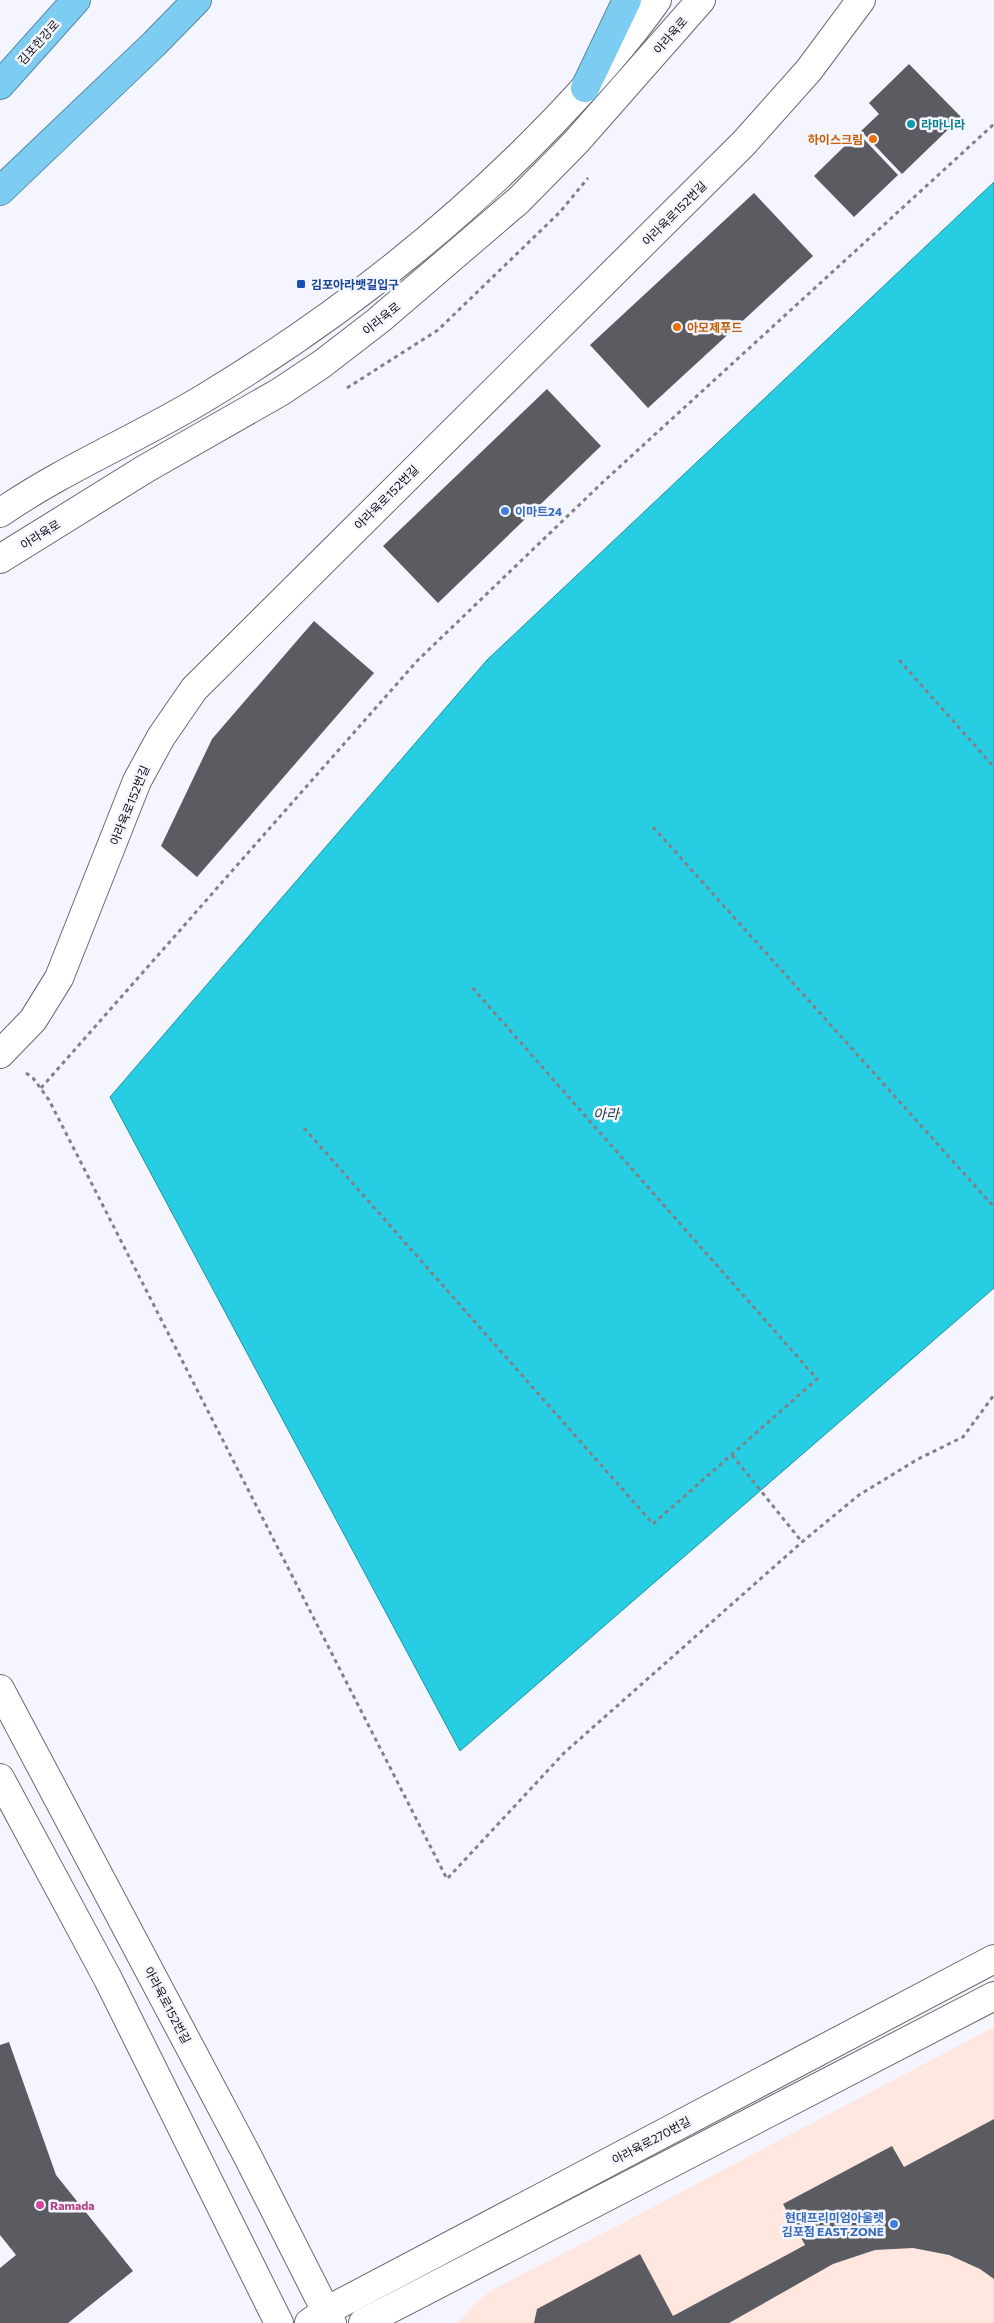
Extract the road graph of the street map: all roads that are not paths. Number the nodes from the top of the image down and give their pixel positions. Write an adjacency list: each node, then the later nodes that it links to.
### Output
1 (76, 0): 6 (highway, 김포한강로)
2 (197, 0): 8 (highway)
3 (701, 0): 10 (street, 아라육로)
4 (861, 0): 11 (street, 아라육로152번길)
5 (643, 6): 7 (highway)
6 (0, 85)
7 (585, 88): 9 (street)
8 (0, 191)
9 (0, 513)
10 (0, 559)
11 (0, 1054)
12 (0, 1689): 16 (street, 아라육로152번길)
13 (0, 1778): 17 (street)
14 (994, 1959): 16 (street, 아라육로270번길)
15 (994, 1996): 18 (street)
16 (322, 2319)
17 (279, 2323)
18 (363, 2323)

